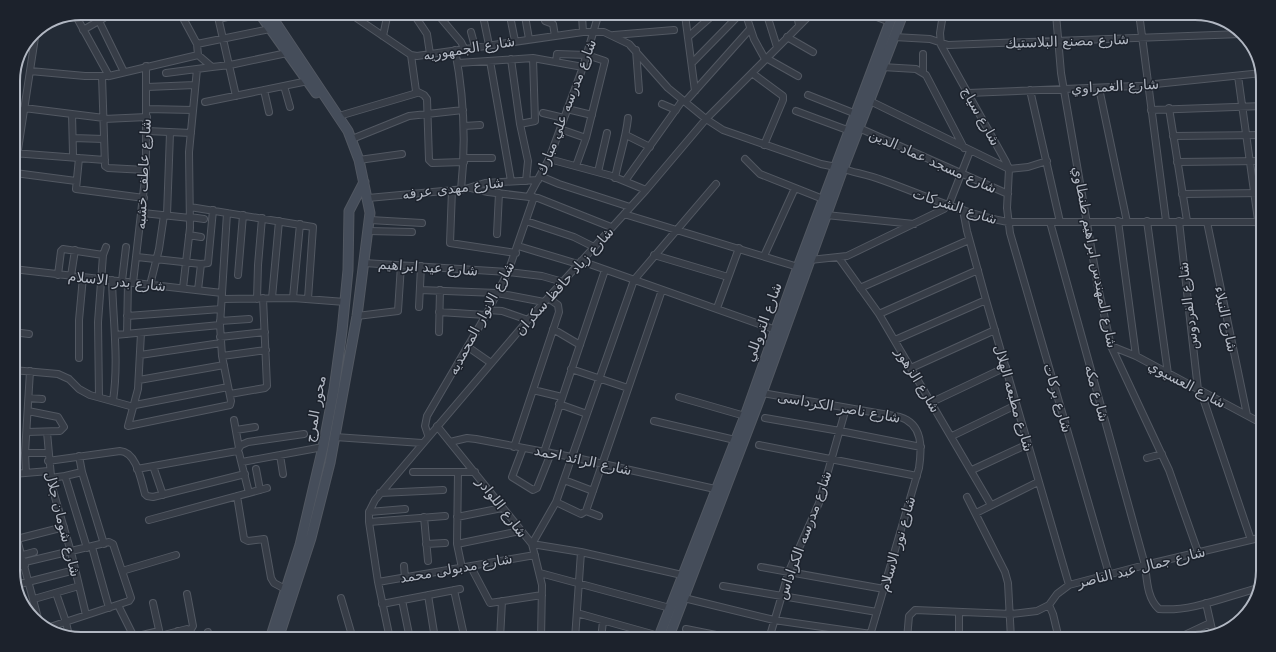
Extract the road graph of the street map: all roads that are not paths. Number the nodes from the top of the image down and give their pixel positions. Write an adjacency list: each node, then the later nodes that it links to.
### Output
1 (77, 20): 32 (street)
2 (102, 20): 32 (street); 79 (street)
3 (184, 20): 51 (street)
4 (218, 20): 45 (street)
5 (264, 20): 30 (street, محور المرج)
6 (274, 20): 102 (street, محور المرج)
7 (360, 20): 39 (street, شارع الجمهوريه)
8 (386, 20): 39 (street)
9 (418, 20): 60 (street)
10 (442, 20): 55 (street)
11 (484, 20): 52 (street)
12 (511, 20): 47 (street)
13 (526, 20): 46 (street)
14 (545, 20): 40 (street)
15 (582, 20): 36 (street)
16 (597, 20): 34 (street, شارع مدرسه علي مبارك)
17 (686, 20): 41 (street)
18 (707, 20): 41 (street)
19 (734, 20): 71 (street)
20 (747, 20): 31 (street)
21 (769, 20): 54 (street)
22 (798, 20): 29 (street)
23 (804, 20): 29 (street, شارع زياد حافظ سكران)
24 (891, 20): 123 (street, شارع التروللي)
25 (901, 20): 43 (street, شارع التروللي)
26 (942, 20): 49 (street)
27 (1056, 20): 48 (street, شارع المهندس ابراهيم طنطاوي)
28 (1140, 20): 44 (street)
29 (799, 25): 42 (street, شارع زياد حافظ سكران)
30 (270, 29): 45 (street); 59 (street, محور المرج)
31 (750, 29): 67 (street); 97 (street)
32 (83, 30): 84 (street)
33 (674, 30): 38 (street)
34 (595, 31): 36 (street, شارع الجمهوريه); 38 (street, شارع الجمهوريه); 64 (street, شارع مدرسه علي مبارك)
35 (471, 32): 53 (street)
36 (583, 32): 40 (street, شارع الجمهوريه)
37 (1234, 34): 44 (street, شارع مصنع البلاستيك)
38 (613, 35): 57 (street, شارع الشركات)
39 (383, 36): 63 (street, شارع الجمهوريه)
40 (555, 36): 46 (street, شارع الجمهوريه)
41 (688, 36): 71 (street)
42 (787, 37): 54 (street, شارع زياد حافظ سكران); 58 (street)
43 (894, 37): 49 (street, شارع مصنع البلاستيك); 76 (street, شارع التروللي)
44 (1142, 38): 48 (street, شارع مصنع البلاستيك); 89 (street)
45 (223, 39): 51 (street); 72 (street)
46 (529, 39): 47 (street, شارع الجمهوريه)
47 (515, 41): 52 (street, شارع الجمهوريه)
48 (1057, 41): 49 (street, شارع مصنع البلاستيك); 93 (street, شارع المهندس ابراهيم طنطاوي)
49 (940, 42): 99 (street, شارع سياج)
50 (34, 43): 78 (street)
51 (197, 44): 62 (street)
52 (489, 45): 53 (street, شارع الجمهوريه)
53 (475, 47): 55 (street, شارع الجمهوريه)
54 (777, 47): 67 (street, شارع زياد حافظ سكران)
55 (464, 48): 56 (street, شارع الجمهوريه)
56 (455, 50): 60 (street, شارع الجمهوريه); 70 (street)
57 (636, 50): 95 (street); 105 (street, شارع الشركات)
58 (813, 52)
59 (287, 53): 72 (street); 87 (street, محور المرج)
60 (430, 54): 63 (street, شارع الجمهوريه)
61 (923, 54): 80 (street)
62 (198, 55): 73 (street); 74 (street)
63 (410, 55): 98 (street)
64 (587, 55): 69 (street); 75 (street, شارع مدرسه علي مبارك); 124 (street)
65 (533, 58): 66 (street); 69 (street); 131 (street)
66 (511, 59): 68 (street); 131 (street)
67 (765, 59): 82 (street, شارع زياد حافظ سكران); 85 (street)
68 (490, 61): 70 (street); 177 (street)
69 (556, 62): 75 (street)
70 (458, 63): 115 (street)
71 (692, 64): 97 (street)
72 (230, 65): 74 (street); 101 (street)
73 (146, 66): 79 (street); 91 (street, شارع عاطف خشبه)
74 (212, 67): 77 (street)
75 (583, 68): 113 (street, شارع مدرسه علي مبارك)
76 (882, 68): 80 (street); 103 (street, شارع التروللي)
77 (197, 69): 81 (street); 88 (street)
78 (30, 71): 84 (street); 110 (street)
79 (124, 72): 84 (street)
80 (923, 72): 151 (street)
81 (166, 73)
82 (752, 73): 130 (street, شارع زياد حافظ سكران); 149 (street)
83 (1256, 74): 86 (street, شارع الغمراوي)
84 (106, 76): 129 (street)
85 (798, 76)
86 (1238, 76): 89 (street, شارع الغمراوي); 107 (street)
87 (308, 81): 90 (street); 102 (street, محور المرج)
88 (195, 85): 91 (street); 114 (street)
89 (1148, 85): 92 (street, شارع الغمراوي); 117 (street)
90 (284, 86): 94 (street); 109 (street)
91 (147, 87): 111 (street, شارع عاطف خشبه)
92 (1099, 88): 93 (street, شارع الغمراوي); 221 (street)
93 (1064, 89): 96 (street, شارع الغمراوي); 213 (street, شارع المهندس ابراهيم طنطاوي)
94 (264, 90): 101 (street); 119 (street)
95 (639, 90)
96 (1030, 90): 99 (street, شارع الغمراوي); 163 (street)
97 (696, 91): 105 (street)
98 (417, 93): 120 (street); 125 (street)
99 (968, 93): 169 (street, شارع سياج)
100 (808, 95): 123 (street)
101 (236, 96): 104 (street)
102 (324, 97): 125 (street, محور المرج)
103 (870, 101): 136 (street, شارع التروللي); 151 (street)
104 (205, 102)
105 (684, 102): 116 (street); 130 (street, شارع الشركات)
106 (662, 104): 116 (street)
107 (1241, 106): 108 (street); 112 (street); 142 (street)
108 (1256, 106)
109 (290, 107)
110 (24, 108): 122 (street); 135 (street)
111 (147, 108): 114 (street); 126 (street, شارع عاطف خشبه)
112 (1169, 108): 117 (street); 144 (street)
113 (567, 109): 124 (street); 127 (street, شارع مدرسه علي مبارك)
114 (193, 110): 139 (street)
115 (463, 110): 120 (street); 133 (street)
116 (676, 110): 150 (street)
117 (1151, 110): 214 (street)
118 (796, 111): 136 (street, شارع مسجد عماد الدين)
119 (269, 112)
120 (428, 113): 148 (street); 162 (street)
121 (543, 113): 127 (street)
122 (72, 114): 129 (street); 145 (street)
123 (856, 114): 136 (street, شارع التروللي)
124 (592, 115): 146 (street)
125 (339, 116): 148 (street, محور المرج)
126 (147, 117): 129 (street); 137 (street, شارع عاطف خشبه)
127 (564, 118): 134 (street, شارع مدرسه علي مبارك)
128 (628, 118): 141 (street)
129 (104, 119): 147 (street)
130 (706, 119): 149 (street, شارع الشركات); 186 (street, شارع زياد حافظ سكران)
131 (520, 124): 178 (street)
132 (480, 125): 133 (street)
133 (464, 126): 162 (street)
134 (560, 129): 146 (street); 158 (street, شارع مدرسه علي مبارك)
135 (20, 130)
136 (855, 130): 168 (street, شارع التروللي); 173 (street, شارع مسجد عماد الدين)
137 (147, 131): 138 (street); 170 (street, شارع عاطف خشبه)
138 (170, 133): 139 (street); 204 (street)
139 (191, 133): 197 (street)
140 (607, 133): 171 (street)
141 (626, 135): 150 (street); 175 (street)
142 (1246, 135): 143 (street); 144 (street); 165 (street)
143 (1256, 135)
144 (1173, 136): 164 (street)
145 (73, 138): 147 (street); 154 (street)
146 (586, 138): 167 (street)
147 (104, 139): 160 (street)
148 (352, 139): 161 (street, محور المرج)
149 (764, 145): 168 (street, شارع الشركات)
150 (650, 147): 179 (street)
151 (964, 148): 152 (street)
152 (970, 152): 169 (street); 173 (street)
153 (20, 153): 156 (street)
154 (73, 154)
155 (402, 154): 161 (street)
156 (79, 158): 160 (street); 176 (street)
157 (492, 158): 162 (street)
158 (549, 159): 167 (street); 174 (street, شارع مدرسه علي مبارك)
159 (745, 159): 183 (street)
160 (105, 160): 170 (street)
161 (359, 160): 180 (street, محور المرج)
162 (464, 160): 185 (street)
163 (1047, 161): 169 (street); 219 (street)
164 (1177, 162): 165 (street); 190 (street)
165 (1249, 162): 166 (street); 188 (street)
166 (1256, 162)
167 (576, 166): 171 (street)
168 (839, 168): 194 (street, شارع التروللي); 196 (street, شارع الشركات); 206 (street, شارع التروللي)
169 (1008, 169): 189 (street, شارع سياج)
170 (146, 170): 192 (street, شارع عاطف خشبه)
171 (598, 172): 175 (street)
172 (20, 174): 176 (street)
173 (961, 174): 189 (street, شارع مسجد عماد الدين); 196 (street)
174 (539, 178): 178 (street, شارع مهدى عرفه); 191 (street, شارع مدرسه علي مبارك); 198 (street)
175 (615, 178): 179 (street)
176 (76, 181): 192 (street)
177 (511, 181): 178 (street, شارع مهدى عرفه); 182 (street, شارع مهدى عرفه)
178 (526, 181)
179 (625, 181): 186 (street)
180 (364, 182): 193 (street, محور المرج); 285 (street, محور المرج)
181 (716, 184): 229 (street)
182 (471, 188): 185 (street, شارع مهدى عرفه); 187 (street)
183 (795, 188): 194 (street); 244 (street)
184 (452, 190): 185 (street, شارع مهدى عرفه); 193 (street, شارع مهدى عرفه); 240 (street)
185 (461, 190)
186 (646, 190): 198 (street, شارع زياد حافظ سكران)
187 (499, 193): 191 (street); 232 (street)
188 (1254, 193): 190 (street); 195 (street)
189 (1008, 194): 217 (street, شارع سياج)
190 (1182, 194): 216 (street)
191 (532, 196): 212 (street, شارع الانوار المحمديه); 228 (street)
192 (144, 198): 201 (street, شارع عاطف خشبه)
193 (368, 198): 210 (street, محور المرج)
194 (823, 199): 255 (street, شارع التروللي)
195 (1256, 203)
196 (948, 205): 200 (street, شارع الشركات); 227 (street)
197 (190, 207): 199 (street); 207 (street)
198 (630, 207): 203 (street, شارع زياد حافظ سكران)
199 (213, 210): 202 (street); 252 (street)
200 (963, 210): 217 (street, شارع الشركات); 235 (street, شارع مطبعه الهلال)
201 (143, 213): 204 (street); 245 (street, شارع عاطف خشبه)
202 (227, 213): 205 (street); 278 (street)
203 (624, 214): 228 (street, شارع زياد حافظ سكران); 229 (street)
204 (165, 215): 207 (street); 247 (street)
205 (243, 215): 208 (street); 261 (street)
206 (826, 215): 227 (street); 248 (street, شارع التروللي)
207 (190, 217): 209 (street); 233 (street)
208 (262, 218): 211 (street); 279 (street)
209 (204, 219)
210 (370, 220): 225 (street); 230 (street, محور المرج)
211 (279, 221): 226 (street); 280 (street)
212 (526, 221): 238 (street); 240 (street, شارع الانوار المحمديه)
213 (1088, 221): 219 (street, شارع الشركات); 220 (street, شارع الشركات); 310 (street, شارع المهندس ابراهيم طنطاوي)
214 (1166, 221): 215 (street, شارع الشركات); 222 (street, شارع الشركات)
215 (1179, 221): 216 (street, شارع الشركات); 330 (street, شارع الفردوس)
216 (1187, 221): 223 (street, شارع الشركات)
217 (1008, 222): 218 (street, شارع الشركات); 459 (street, شارع بركات)
218 (1050, 222): 219 (street, شارع الشركات); 450 (street, شارع مكه)
219 (1060, 222)
220 (1118, 222): 221 (street, شارع الشركات); 315 (street)
221 (1127, 222): 222 (street, شارع الشركات)
222 (1148, 222): 324 (street)
223 (1207, 222): 224 (street, شارع الشركات); 347 (street, شارع النبلاء)
224 (1256, 222)
225 (422, 223)
226 (300, 224): 281 (street); 282 (street)
227 (915, 224): 246 (street)
228 (612, 228): 238 (street, شارع زياد حافظ سكران)
229 (676, 230): 239 (street); 243 (street)
230 (368, 232): 231 (street); 250 (street, محور المرج)
231 (412, 232)
232 (496, 234)
233 (189, 235): 234 (street); 249 (street)
234 (201, 237)
235 (969, 240): 257 (street, شارع مطبعه الهلال); 272 (street)
236 (126, 246): 268 (street)
237 (106, 247): 242 (street)
238 (594, 247): 251 (street, شارع زياد حافظ سكران)
239 (739, 248): 244 (street); 264 (street)
240 (517, 249): 251 (street); 259 (street, شارع الانوار المحمديه)
241 (75, 250): 242 (street); 260 (street); 262 (street)
242 (104, 255): 265 (street)
243 (654, 255): 264 (street); 267 (street)
244 (764, 256): 255 (street)
245 (137, 257): 247 (street); 268 (street, شارع عاطف خشبه)
246 (839, 258): 248 (street); 272 (street, شارع الزهور)
247 (156, 259): 249 (street); 270 (street)
248 (810, 260): 331 (street, شارع التروللي)
249 (185, 262): 252 (street); 271 (street)
250 (364, 263): 253 (street, شارع عيد ابراهيم); 293 (street, محور المرج)
251 (580, 263): 256 (street); 269 (street, شارع زياد حافظ سكران)
252 (201, 264): 273 (street)
253 (401, 265): 254 (street, شارع عيد ابراهيم); 293 (street)
254 (421, 266): 259 (street, شارع عيد ابراهيم); 274 (street)
255 (798, 267): 298 (street, شارع التروللي)
256 (605, 270): 267 (street); 309 (street)
257 (978, 270): 284 (street, شارع مطبعه الهلال); 291 (street)
258 (20, 271): 260 (street, شارع بدر الاسلام)
259 (508, 272): 269 (street, شارع عيد ابراهيم); 277 (street, شارع الانوار المحمديه)
260 (58, 275): 262 (street, شارع بدر الاسلام)
261 (238, 275)
262 (72, 276): 263 (street, شارع بدر الاسلام)
263 (83, 277): 265 (street, شارع بدر الاسلام); 316 (street)
264 (728, 277): 287 (street)
265 (101, 279): 266 (street, شارع بدر الاسلام); 333 (street)
266 (112, 280): 268 (street, شارع بدر الاسلام); 306 (street)
267 (634, 280): 276 (street); 325 (street)
268 (128, 282): 270 (street, شارع بدر الاسلام); 292 (street)
269 (563, 282): 283 (street, شارع زياد حافظ سكران)
270 (150, 285): 271 (street, شارع بدر الاسلام)
271 (183, 288): 273 (street, شارع بدر الاسلام)
272 (860, 288): 291 (street, شارع الزهور)
273 (198, 290): 278 (street, شارع بدر الاسلام)
274 (420, 290): 275 (street); 286 (street)
275 (440, 290): 277 (street); 289 (street)
276 (662, 290): 287 (street); 328 (street)
277 (497, 293): 283 (street); 290 (street, شارع الانوار المحمديه)
278 (222, 296): 279 (street, شارع بدر الاسلام); 288 (street)
279 (260, 298): 280 (street, شارع بدر الاسلام); 300 (street)
280 (272, 298): 281 (street, شارع بدر الاسلام)
281 (293, 298): 282 (street, شارع بدر الاسلام)
282 (308, 299): 285 (street, شارع بدر الاسلام)
283 (546, 300): 295 (street, شارع زياد حافظ سكران); 297 (street)
284 (986, 300): 299 (street, شارع مطبعه الهلال); 308 (street)
285 (344, 302): 367 (street, محور المرج)
286 (419, 307)
287 (717, 308): 298 (street)
288 (221, 309): 292 (street); 296 (street)
289 (440, 312): 290 (street); 301 (street)
290 (487, 312): 295 (street); 311 (street, شارع الانوار المحمديه)
291 (879, 314): 308 (street, شارع الزهور)
292 (127, 316): 305 (street)
293 (357, 316): 361 (street, محور المرج)
294 (249, 318): 296 (street)
295 (528, 320): 317 (street, شارع زياد حافظ سكران)
296 (220, 323): 303 (street); 307 (street)
297 (553, 329): 309 (street); 329 (street)
298 (776, 330): 346 (street, شارع التروللي)
299 (995, 330): 319 (street, شارع مطبعه الهلال); 320 (street)
300 (265, 332): 307 (street); 312 (street)
301 (439, 332)
302 (20, 333): 304 (street)
303 (141, 333): 305 (street); 313 (street)
304 (28, 334)
305 (127, 334): 306 (street)
306 (115, 335): 338 (street)
307 (220, 340): 313 (street); 314 (street)
308 (895, 340): 320 (street, شارع الزهور)
309 (580, 345): 321 (street)
310 (1111, 346): 315 (street, شارع العسيوي); 376 (street, شارع المهندس ابراهيم طنطاوي)
311 (468, 347): 317 (street); 359 (street, شارع الانوار المحمديه)
312 (266, 350): 314 (street); 332 (street)
313 (140, 355): 326 (street)
314 (222, 356): 318 (street)
315 (1136, 356): 324 (street, شارع العسيوي)
316 (79, 358)
317 (491, 363): 352 (street, شارع زياد حافظ سكران)
318 (224, 366): 326 (street); 327 (street)
319 (1006, 367): 339 (street); 342 (street, شارع مطبعه الهلال)
320 (911, 368): 339 (street, شارع الزهور)
321 (571, 369): 325 (street); 334 (street)
322 (20, 370): 323 (street)
323 (30, 371): 333 (street); 336 (street)
324 (1168, 374): 330 (street, شارع العسيوي)
325 (600, 379): 328 (street); 345 (street)
326 (139, 380): 341 (street)
327 (228, 387): 332 (street); 341 (street)
328 (628, 388): 384 (street)
329 (533, 390): 334 (street); 368 (street)
330 (1199, 391): 347 (street, شارع العسيوي); 430 (street, شارع الفردوس)
331 (762, 393): 343 (street, شارع ناصر الكرداسى); 439 (street, شارع التروللي)
332 (230, 394): 341 (street)
333 (99, 397): 338 (street)
334 (562, 397): 340 (street)
335 (679, 397): 346 (street)
336 (29, 398): 337 (street); 344 (street)
337 (42, 399)
338 (113, 401): 341 (street)
339 (932, 402): 360 (street, شارع الزهور)
340 (559, 404): 345 (street); 372 (street)
341 (132, 405)
342 (1016, 405): 360 (street); 365 (street, شارع مطبعه الهلال)
343 (846, 408): 355 (street, شارع مدرسه الكراداس); 370 (street, شارع ناصر الكرداسى)
344 (28, 411): 356 (street); 357 (street)
345 (587, 414): 379 (street)
346 (745, 416): 362 (street, شارع التروللي)
347 (1247, 416): 351 (street, شارع العسيوي)
348 (765, 418): 355 (street)
349 (234, 420): 354 (street)
350 (654, 421): 362 (street)
351 (1256, 421)
352 (437, 426): 359 (street, شارع زياد حافظ سكران); 363 (street, شارع اللوادر)
353 (255, 427): 354 (street)
354 (236, 430): 371 (street)
355 (840, 431): 370 (street); 381 (street, شارع مدرسه الكراداس)
356 (27, 432): 357 (street); 373 (street)
357 (47, 432): 374 (street, شارع شومان جلال)
358 (304, 434): 371 (street)
359 (428, 435): 364 (street, شارع زياد حافظ سكران)
360 (952, 436): 388 (street, شارع الزهور)
361 (335, 437): 364 (street); 475 (street, محور المرج)
362 (735, 440): 404 (street, شارع التروللي)
363 (450, 442): 368 (street, شارع الرائد احمد); 394 (street, شارع اللوادر)
364 (422, 443): 409 (street, شارع زياد حافظ سكران)
365 (1028, 444): 388 (street); 402 (street, شارع مطبعه الهلال)
366 (759, 445): 381 (street)
367 (323, 447): 377 (street); 475 (street, محور المرج)
368 (514, 447): 369 (street, شارع الرائد احمد)
369 (523, 448): 372 (street, شارع الرائد احمد); 375 (street)
370 (921, 448): 399 (street, شارع نور الاسلام)
371 (238, 449): 383 (street); 385 (street)
372 (544, 452): 375 (street, شارع الرائد احمد)
373 (25, 453): 374 (street); 390 (street)
374 (48, 453): 382 (street, شارع شومان جلال)
375 (551, 453): 379 (street, شارع الرائد احمد)
376 (1162, 454): 380 (street); 443 (street, شارع المهندس ابراهيم طنطاوي)
377 (280, 455): 383 (street); 397 (street)
378 (79, 456): 382 (street); 386 (street); 391 (street)
379 (572, 457): 384 (street, شارع الرائد احمد); 401 (street)
380 (1147, 458)
381 (832, 459): 399 (street); 457 (street, شارع مدرسه الكراداس)
382 (48, 461): 389 (street, شارع شومان جلال)
383 (242, 462): 396 (street)
384 (602, 464): 404 (street, شارع الرائد احمد); 407 (street)
385 (153, 466): 386 (street); 410 (street)
386 (137, 469): 410 (street)
387 (256, 469): 405 (street)
388 (972, 470): 414 (street, شارع الزهور)
389 (49, 471): 390 (street); 400 (street, شارع شومان جلال)
390 (26, 472): 395 (street)
391 (82, 472): 398 (street); 432 (street)
392 (412, 472): 393 (street)
393 (458, 472): 394 (street); 423 (street)
394 (475, 472): 415 (street, شارع اللوادر)
395 (20, 473)
396 (245, 474): 408 (street); 410 (street)
397 (283, 474)
398 (65, 476): 400 (street); 437 (street)
399 (917, 476): 469 (street, شارع نور الاسلام)
400 (50, 478): 426 (street, شارع شومان جلال)
401 (564, 480): 407 (street); 413 (street)
402 (1038, 482): 414 (street); 466 (street, شارع مطبعه الهلال)
403 (267, 488): 405 (street)
404 (715, 488): 436 (street, شارع التروللي)
405 (260, 490): 408 (street)
406 (443, 490): 409 (street)
407 (593, 491): 417 (street)
408 (249, 493): 411 (street)
409 (380, 493): 418 (street, شارع زياد حافظ سكران)
410 (163, 495)
411 (237, 496): 424 (street); 475 (street)
412 (967, 497): 419 (street)
413 (556, 502): 417 (street); 435 (street)
414 (991, 505): 419 (street)
415 (502, 508): 423 (street); 427 (street, شارع اللوادر)
416 (405, 509): 418 (street)
417 (586, 511): 421 (street)
418 (369, 512): 425 (street)
419 (976, 513): 493 (street)
420 (444, 516): 422 (street)
421 (599, 516)
422 (424, 517): 425 (street); 433 (street)
423 (457, 517): 434 (street)
424 (149, 520)
425 (369, 522): 463 (street)
426 (64, 527): 428 (street); 441 (street, شارع شومان جلال)
427 (520, 531): 434 (street); 435 (street, شارع اللوادر)
428 (20, 538)
429 (1256, 539): 430 (street, شارع جمال عبد الناصر)
430 (1251, 540): 443 (street, شارع جمال عبد الناصر)
431 (445, 543): 433 (street)
432 (104, 544): 437 (street); 456 (street)
433 (426, 544): 447 (street)
434 (457, 544): 454 (street)
435 (532, 544): 442 (street, شارع اللوادر); 446 (street)
436 (693, 545): 439 (street); 460 (street, شارع التروللي)
437 (89, 547): 441 (street); 487 (street)
438 (20, 548): 444 (street)
439 (704, 549): 478 (street, شارع التروللي)
440 (34, 552): 444 (street)
441 (71, 552): 448 (street); 455 (street, شارع شومان جلال)
442 (581, 552): 460 (street, شارع اللوادر); 465 (street)
443 (1198, 552): 450 (street, شارع جمال عبد الناصر)
444 (23, 555): 448 (street)
445 (176, 555): 456 (street)
446 (535, 555): 452 (street, شارع مدبولى محمد); 458 (street)
447 (428, 561)
448 (25, 563): 449 (street); 462 (street)
449 (20, 565)
450 (1145, 565): 459 (street, شارع جمال عبد الناصر); 482 (street, شارع مكه)
451 (404, 566): 461 (street)
452 (471, 566): 454 (street, شارع مدبولى محمد); 481 (street)
453 (761, 567): 457 (street)
454 (462, 568): 461 (street, شارع مدبولى محمد)
455 (75, 570): 462 (street); 467 (street, شارع شومان جلال)
456 (122, 571): 485 (street)
457 (789, 571): 469 (street); 476 (street, شارع مدرسه الكراداس)
458 (540, 573): 465 (street); 474 (street)
459 (1109, 574): 466 (street, شارع جمال عبد الناصر)
460 (682, 575): 488 (street, شارع التروللي)
461 (405, 578): 463 (street, شارع مدبولى محمد)
462 (29, 582): 464 (street); 479 (street)
463 (378, 582): 484 (street)
464 (21, 584)
465 (579, 584): 488 (street); 492 (street)
466 (1069, 585): 486 (street, شارع جمال عبد الناصر)
467 (79, 586): 471 (street); 494 (street, شارع شومان جلال)
468 (723, 586): 476 (street)
469 (884, 589): 490 (street, شارع نور الاسلام)
470 (1253, 590): 482 (street)
471 (56, 592): 479 (street); 497 (street)
472 (187, 594): 504 (street)
473 (428, 595): 480 (street); 512 (street); 513 (street)
474 (542, 595): 481 (street); 515 (street)
475 (288, 596): 508 (street, محور المرج)
476 (781, 596): 490 (street); 495 (street, شارع مدرسه الكراداس)
477 (341, 598): 509 (street)
478 (684, 598): 495 (street); 520 (street, شارع التروللي)
479 (34, 599): 489 (street)
480 (402, 600): 484 (street); 511 (street)
481 (502, 601): 514 (street)
482 (1206, 603): 498 (street)
483 (153, 604): 506 (street)
484 (382, 604): 510 (street)
485 (118, 605): 487 (street); 505 (street)
486 (1049, 605): 493 (street, شارع جمال عبد الناصر); 528 (street)
487 (109, 608): 494 (street)
488 (670, 608): 519 (street, شارع التروللي)
489 (34, 610)
490 (877, 612): 524 (street, شارع نور الاسلام)
491 (960, 612): 493 (street, شارع جمال عبد الناصر); 525 (street, شارع جمال عبد الناصر); 526 (street)
492 (577, 613): 496 (street); 516 (street)
493 (1011, 614): 527 (street)
494 (86, 616): 497 (street)
495 (774, 620): 522 (street, شارع مدرسه الكراداس); 523 (street)
496 (603, 621): 517 (street); 518 (street)
497 (66, 622): 499 (street); 501 (street)
498 (1210, 623): 502 (street); 529 (street)
499 (54, 626)
500 (686, 629): 521 (street)
501 (68, 630)
502 (1212, 630)
503 (178, 631): 504 (street); 507 (street)
504 (190, 631)
505 (132, 632)
506 (159, 632)
507 (174, 632)
508 (275, 632)
509 (351, 632)
510 (388, 632)
511 (409, 632)
512 (434, 632)
513 (463, 632)
514 (500, 632)
515 (541, 632)
516 (576, 632)
517 (602, 632)
518 (639, 632)
519 (660, 632)
520 (671, 632)
521 (697, 632)
522 (771, 632)
523 (846, 632)
524 (871, 632)
525 (908, 632)
526 (959, 632)
527 (1011, 632)
528 (1057, 632)
529 (1191, 632)

